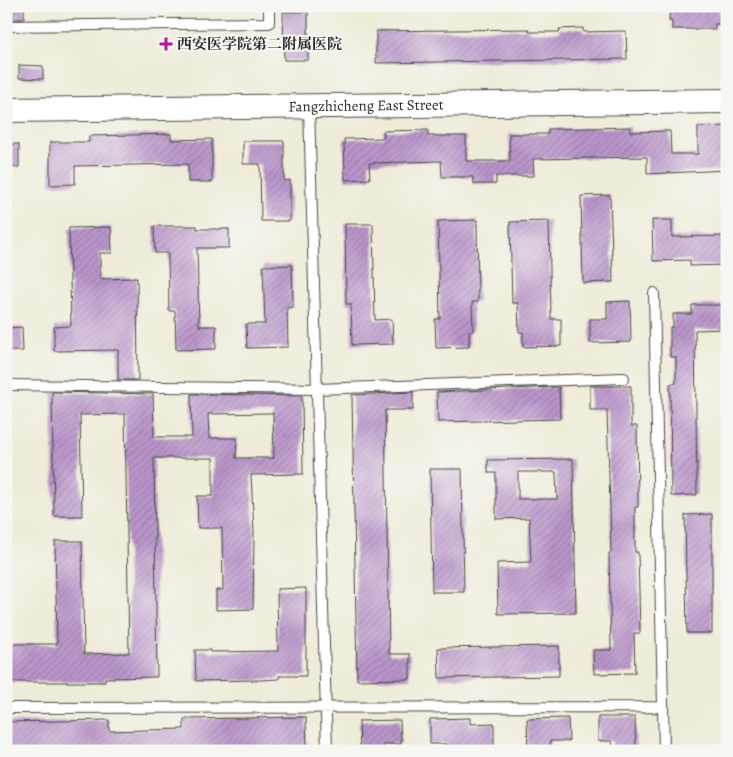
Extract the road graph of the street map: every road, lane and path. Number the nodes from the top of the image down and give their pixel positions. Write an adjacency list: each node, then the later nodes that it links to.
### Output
1 (269, 6): 2 (lane)
2 (6, 26)
3 (727, 101): 4 (street, Fangzhicheng East Street)
4 (309, 106): 5 (street, Fangzhicheng East Street); 9 (lane)
5 (6, 110)
6 (654, 293): 11 (lane)
7 (624, 378): 9 (lane)
8 (6, 385): 9 (lane)
9 (318, 389): 10 (lane)
10 (325, 706): 11 (lane); 12 (lane); 13 (lane)
11 (663, 707): 14 (lane)
12 (6, 708)
13 (327, 751)
14 (664, 751)

